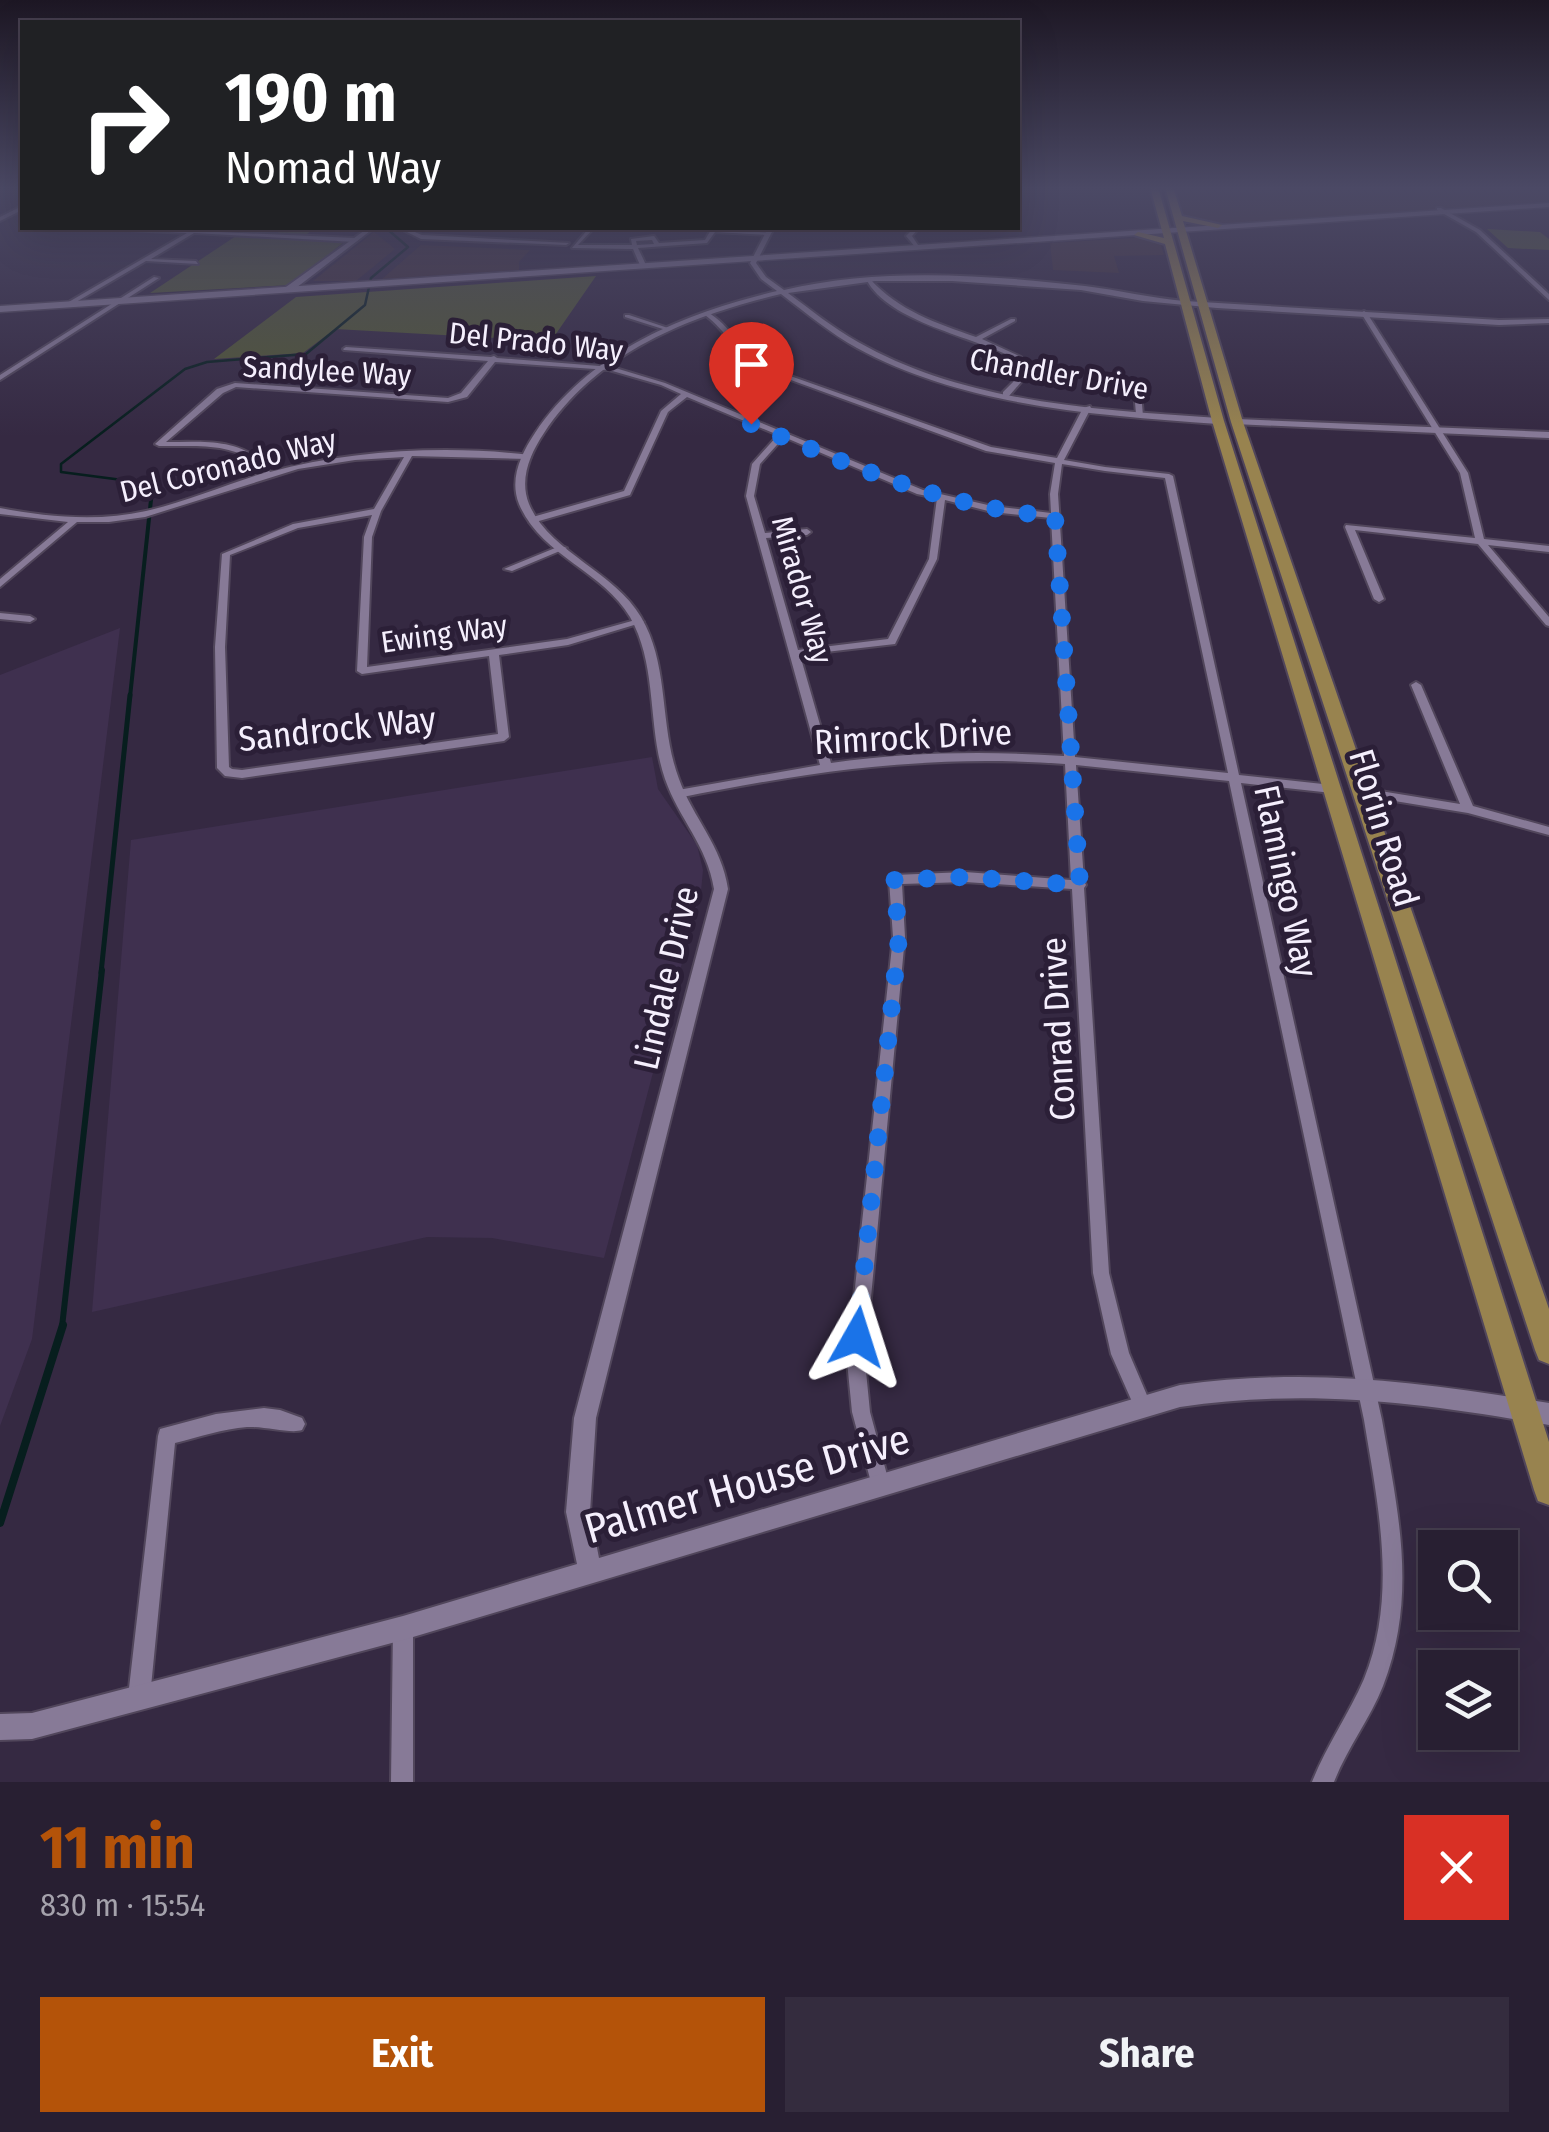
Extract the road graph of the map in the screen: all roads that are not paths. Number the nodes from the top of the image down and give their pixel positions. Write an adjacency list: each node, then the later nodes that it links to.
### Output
1 (127, 270): 8 (street)
2 (315, 270): 10 (street)
3 (581, 270): 10 (main road)
4 (758, 270): 11 (street, Chandler Drive)
5 (1177, 270): 14 (main road, Florin Road)
6 (1194, 270): 16 (main road, Florin Road)
7 (1519, 270): 12 (street)
8 (119, 275): 13 (street); 15 (street)
9 (868, 280): 11 (street); 14 (street); 24 (street)
10 (289, 290): 13 (main road)
11 (785, 294): 19 (street); 31 (street, Chandler Drive)
12 (1549, 298)
13 (121, 301): 15 (main road); 28 (street)
14 (1185, 302): 16 (street); 34 (main road, Florin Road)
15 (69, 304): 17 (main road)
16 (1203, 304): 18 (street); 34 (main road, Florin Road)
17 (0, 309)
18 (1364, 313): 22 (street); 35 (street)
19 (707, 314): 23 (street); 40 (street, Flamingo Way)
20 (627, 316): 23 (street)
21 (1014, 320): 24 (street)
22 (1549, 321)
23 (668, 328): 27 (street)
24 (975, 340): 31 (street)
25 (346, 349): 26 (street, Del Prado Way)
26 (494, 358): 27 (street, Del Prado Way); 41 (street, Sandylee Way)
27 (601, 366): 30 (street, Del Prado Way); 39 (street)
28 (0, 378)
29 (1137, 392): 33 (street)
30 (686, 394): 37 (street, Del Prado Way); 47 (street)
31 (1006, 394): 32 (street, Chandler Drive)
32 (1087, 408): 33 (street, Chandler Drive); 40 (street, Conrad Drive)
33 (1140, 414): 34 (street, Chandler Drive)
34 (1228, 421): 35 (street, Chandler Drive); 64 (main road, Florin Road); 68 (main road, Florin Road)
35 (1436, 428): 36 (street, Chandler Drive); 50 (street)
36 (1549, 435)
37 (781, 436): 42 (street, Del Prado Way); 49 (street, Mirador Way)
38 (410, 453): 39 (street, Del Coronado Way); 41 (street, Del Coronado Way); 44 (street, Ewing Way)
39 (527, 457): 47 (street)
40 (1060, 461): 45 (street, Conrad Drive); 66 (street, Flamingo Way)
41 (268, 474): 46 (street, Del Coronado Way)
42 (941, 498): 45 (street, Del Prado Way); 61 (street)
43 (0, 511): 46 (street, Del Coronado Way)
44 (377, 511): 60 (street, Ewing Way); 60 (street, Sandrock Way)
45 (1055, 516): 63 (street, Conrad Drive)
46 (76, 519): 54 (street)
47 (532, 520): 51 (street, Lindale Drive)
48 (807, 532): 49 (street)
49 (760, 536): 61 (street, Mirador Way)
50 (1480, 541): 52 (street); 55 (street); 58 (street)
51 (563, 548): 53 (street); 59 (street, Lindale Drive)
52 (1549, 550)
53 (509, 569)
54 (0, 584)
55 (1379, 599)
56 (0, 616): 57 (street)
57 (30, 619)
58 (1548, 619)
59 (639, 622): 60 (street, Ewing Way); 69 (street, Lindale Drive)
60 (494, 653)
61 (794, 653): 65 (street, Mirador Way)
62 (1416, 685): 70 (street)
63 (1070, 760): 65 (street, Rimrock Drive); 66 (street, Rimrock Drive); 73 (street, Conrad Drive)
64 (1324, 761): 67 (main road, Florin Road); 68 (main road)
65 (826, 765): 69 (street, Rimrock Drive)
66 (1233, 779): 67 (street, Rimrock Drive); 75 (street, Flamingo Way)
67 (1332, 788): 71 (main road); 77 (main road, Florin Road)
68 (1362, 792): 70 (street); 71 (main road, Florin Road)
69 (678, 794): 81 (street, Lindale Drive)
70 (1468, 809): 72 (street)
71 (1372, 819): 74 (main road, Florin Road)
72 (1549, 831)
73 (1080, 885): 76 (street, Conrad Drive); 79 (street)
74 (1549, 1350)
75 (1364, 1386): 76 (street, Palmer House Drive); 77 (street, Palmer House Drive); 86 (street, Flamingo Way)
76 (1143, 1407): 79 (street, Palmer House Drive)
77 (1537, 1412): 80 (main road, Florin Road)
78 (296, 1424): 83 (street)
79 (881, 1486): 81 (street, Palmer House Drive)
80 (1549, 1490)
81 (590, 1571): 82 (street, Palmer House Drive)
82 (403, 1628): 83 (street, Palmer House Drive); 85 (street)
83 (139, 1700): 84 (street, Palmer House Drive)
84 (0, 1727)
85 (402, 1782)
86 (1323, 1782)

